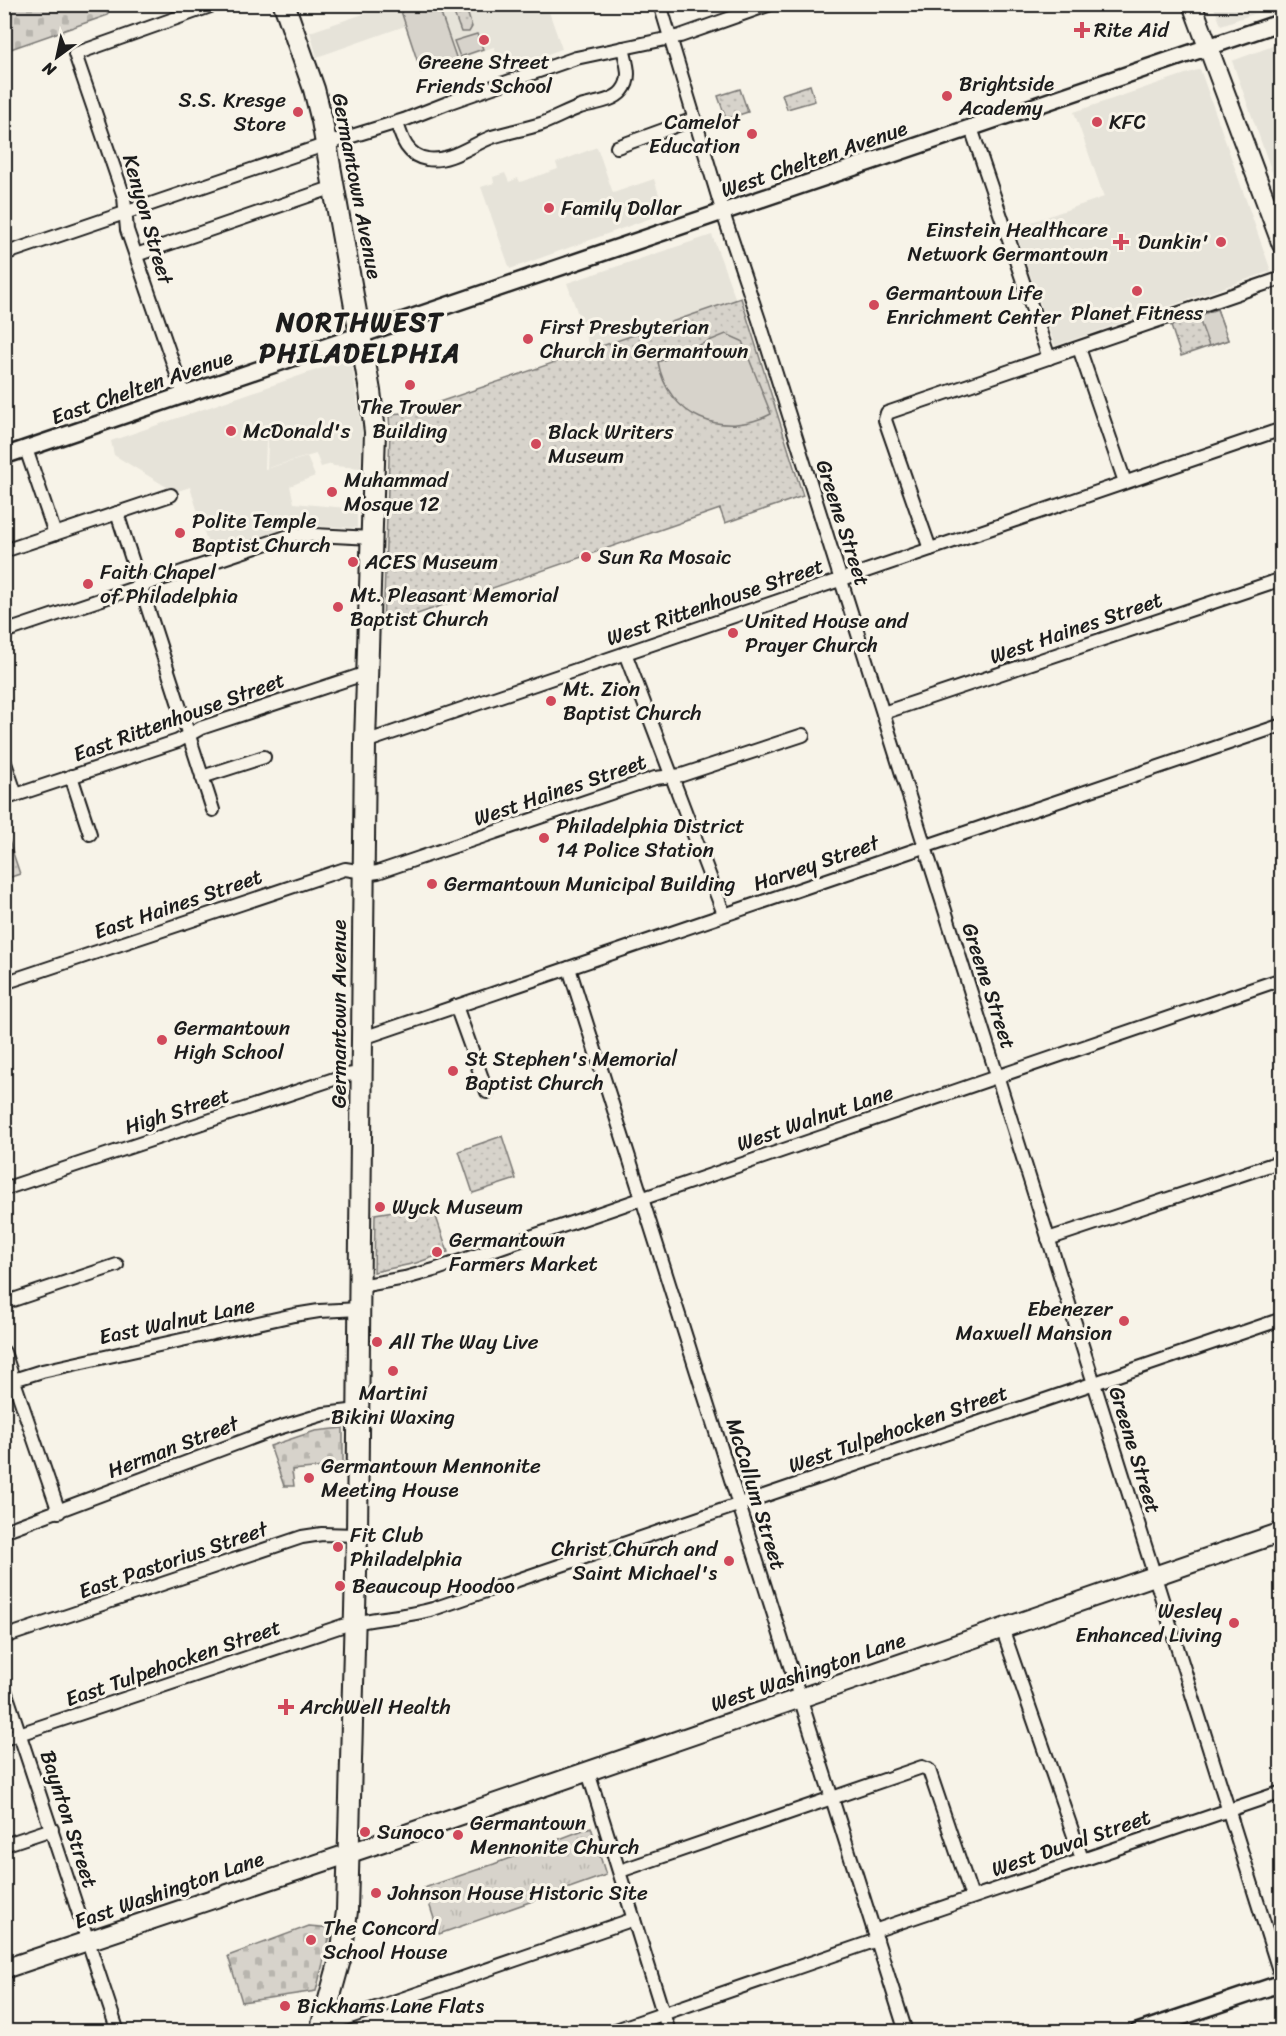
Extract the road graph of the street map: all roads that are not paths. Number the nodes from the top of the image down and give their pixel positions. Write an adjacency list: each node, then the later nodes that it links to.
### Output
1 (216, 4): 17 (street, Kenyon Street)
2 (284, 4): 13 (main road, Germantown Avenue)
3 (660, 4): 7 (street, Greene Street)
4 (771, 4): 7 (street)
5 (1192, 4): 8 (main road)
6 (1281, 22): 8 (street, West Chelten Avenue)
7 (669, 39): 9 (street); 10 (street, Greene Street)
8 (1207, 47): 12 (street, West Chelten Avenue); 18 (main road)
9 (622, 48): 11 (street); 11 (street)
10 (694, 119): 14 (street); 16 (street, Greene Street)
11 (397, 123): 13 (street)
12 (971, 129): 16 (street, West Chelten Avenue); 24 (street)
13 (327, 145): 15 (main road, Germantown Avenue); 17 (street)
14 (617, 147)
15 (334, 187): 20 (street); 22 (main road, Germantown Avenue)
16 (723, 213): 22 (street, West Chelten Avenue); 36 (street, Greene Street)
17 (126, 214): 19 (street); 20 (street, Kenyon Street)
18 (1281, 245)
19 (4, 254)
20 (136, 255): 25 (street, Kenyon Street)
21 (1281, 278): 23 (street)
22 (361, 336): 25 (street, East Chelten Avenue); 33 (main road, Germantown Avenue)
23 (1079, 348): 24 (street); 29 (street)
24 (1049, 358): 34 (street)
25 (184, 395): 27 (street, East Chelten Avenue)
26 (1281, 429): 29 (street, West Rittenhouse Street)
27 (26, 449): 28 (street, East Chelten Avenue); 32 (street)
28 (4, 456)
29 (1125, 482): 34 (street, West Rittenhouse Street)
30 (171, 495): 31 (street)
31 (117, 513): 32 (street); 38 (street)
32 (55, 534): 35 (street)
33 (372, 538): 38 (street); 41 (main road, Germantown Avenue)
34 (930, 549): 36 (street, West Rittenhouse Street)
35 (4, 551)
36 (840, 579): 40 (street, West Rittenhouse Street); 42 (street, Greene Street)
37 (1281, 579): 42 (street, West Haines Street)
38 (141, 586): 39 (street); 44 (street)
39 (4, 633)
40 (625, 653): 46 (street, West Rittenhouse Street); 50 (street)
41 (367, 673): 44 (street, East Rittenhouse Street); 46 (main road, Germantown Avenue)
42 (883, 713): 55 (street, Greene Street)
43 (1281, 725): 55 (street, Harvey Street)
44 (189, 735): 49 (street, East Rittenhouse Street); 51 (street)
45 (803, 735): 50 (street, West Haines Street)
46 (365, 742): 56 (main road, Germantown Avenue)
47 (264, 757): 51 (street)
48 (4, 760): 52 (street)
49 (71, 776): 52 (street, East Rittenhouse Street); 54 (street)
50 (672, 776): 56 (street, West Haines Street); 57 (street)
51 (202, 777): 53 (street)
52 (10, 797)
53 (213, 810)
54 (90, 834)
55 (924, 847): 57 (street, Harvey Street); 64 (street, Greene Street)
56 (364, 872): 60 (street, East Haines Street); 62 (main road, Germantown Avenue)
57 (724, 914): 58 (street, Harvey Street)
58 (569, 968): 61 (street, Harvey Street); 68 (street, McCallum Street)
59 (1281, 980): 64 (street, West Walnut Lane)
60 (4, 983)
61 (456, 1006): 62 (street, Harvey Street); 65 (street)
62 (363, 1038): 63 (main road, Germantown Avenue)
63 (362, 1073): 67 (street, High Street); 71 (main road, Germantown Avenue)
64 (997, 1077): 68 (street, West Walnut Lane); 69 (street, Greene Street)
65 (487, 1092)
66 (1281, 1161): 69 (street)
67 (4, 1189)
68 (642, 1198): 71 (street, West Walnut Lane); 79 (street, McCallum Street)
69 (1048, 1239): 77 (street, Greene Street)
70 (117, 1265): 72 (street)
71 (360, 1286): 73 (main road, Germantown Avenue)
72 (4, 1303)
73 (360, 1309): 76 (street, East Walnut Lane); 78 (main road, Germantown Avenue)
74 (1281, 1319): 77 (street, West Tulpehocken Street)
75 (4, 1352): 76 (street)
76 (9, 1381): 80 (street)
77 (1094, 1383): 79 (street, West Tulpehocken Street); 84 (street, Greene Street)
78 (358, 1410): 80 (street, Herman Street); 83 (main road, Germantown Avenue)
79 (739, 1505): 85 (street, West Tulpehocken Street); 89 (street, McCallum Street)
80 (59, 1512): 81 (street, Herman Street)
81 (4, 1532)
82 (1281, 1532): 84 (main road, West Washington Lane)
83 (357, 1535): 85 (main road, Germantown Avenue); 87 (street, East Pastorius Street)
84 (1154, 1576): 86 (main road, West Washington Lane); 95 (street, Greene Street)
85 (354, 1622): 90 (street, East Tulpehocken Street); 98 (main road, Germantown Avenue)
86 (1002, 1628): 89 (main road, West Washington Lane); 99 (street)
87 (4, 1638)
88 (4, 1687): 90 (street, Baynton Street)
89 (800, 1698): 92 (main road, West Washington Lane); 94 (street, McCallum Street)
90 (21, 1735): 91 (street, East Tulpehocken Street); 96 (street, Baynton Street)
91 (4, 1740)
92 (588, 1772): 98 (main road, West Washington Lane); 100 (street)
93 (1281, 1792): 95 (street, West Duval Street)
94 (831, 1798): 100 (street); 101 (street); 103 (street, McCallum Street)
95 (1228, 1810): 99 (street, West Duval Street); 106 (street, Greene Street)
96 (51, 1829): 97 (street); 104 (street, Baynton Street)
97 (4, 1845)
98 (349, 1854): 104 (main road, East Washington Lane); 108 (main road, Germantown Avenue)
99 (1082, 1859): 101 (street, West Duval Street)
100 (620, 1871): 102 (street)
101 (972, 1897): 103 (street, West Duval Street)
102 (634, 1919): 107 (street); 108 (street)
103 (875, 1936): 107 (street, West Duval Street); 112 (street, McCallum Street)
104 (88, 1941): 105 (main road, East Washington Lane); 109 (street, Baynton Street)
105 (4, 1969)
106 (1281, 1981): 113 (street)
107 (663, 2013): 110 (street, West Duval Street); 111 (street)
108 (321, 2027)
109 (118, 2031)
110 (610, 2031)
111 (669, 2031)
112 (906, 2031)
113 (1137, 2031)

